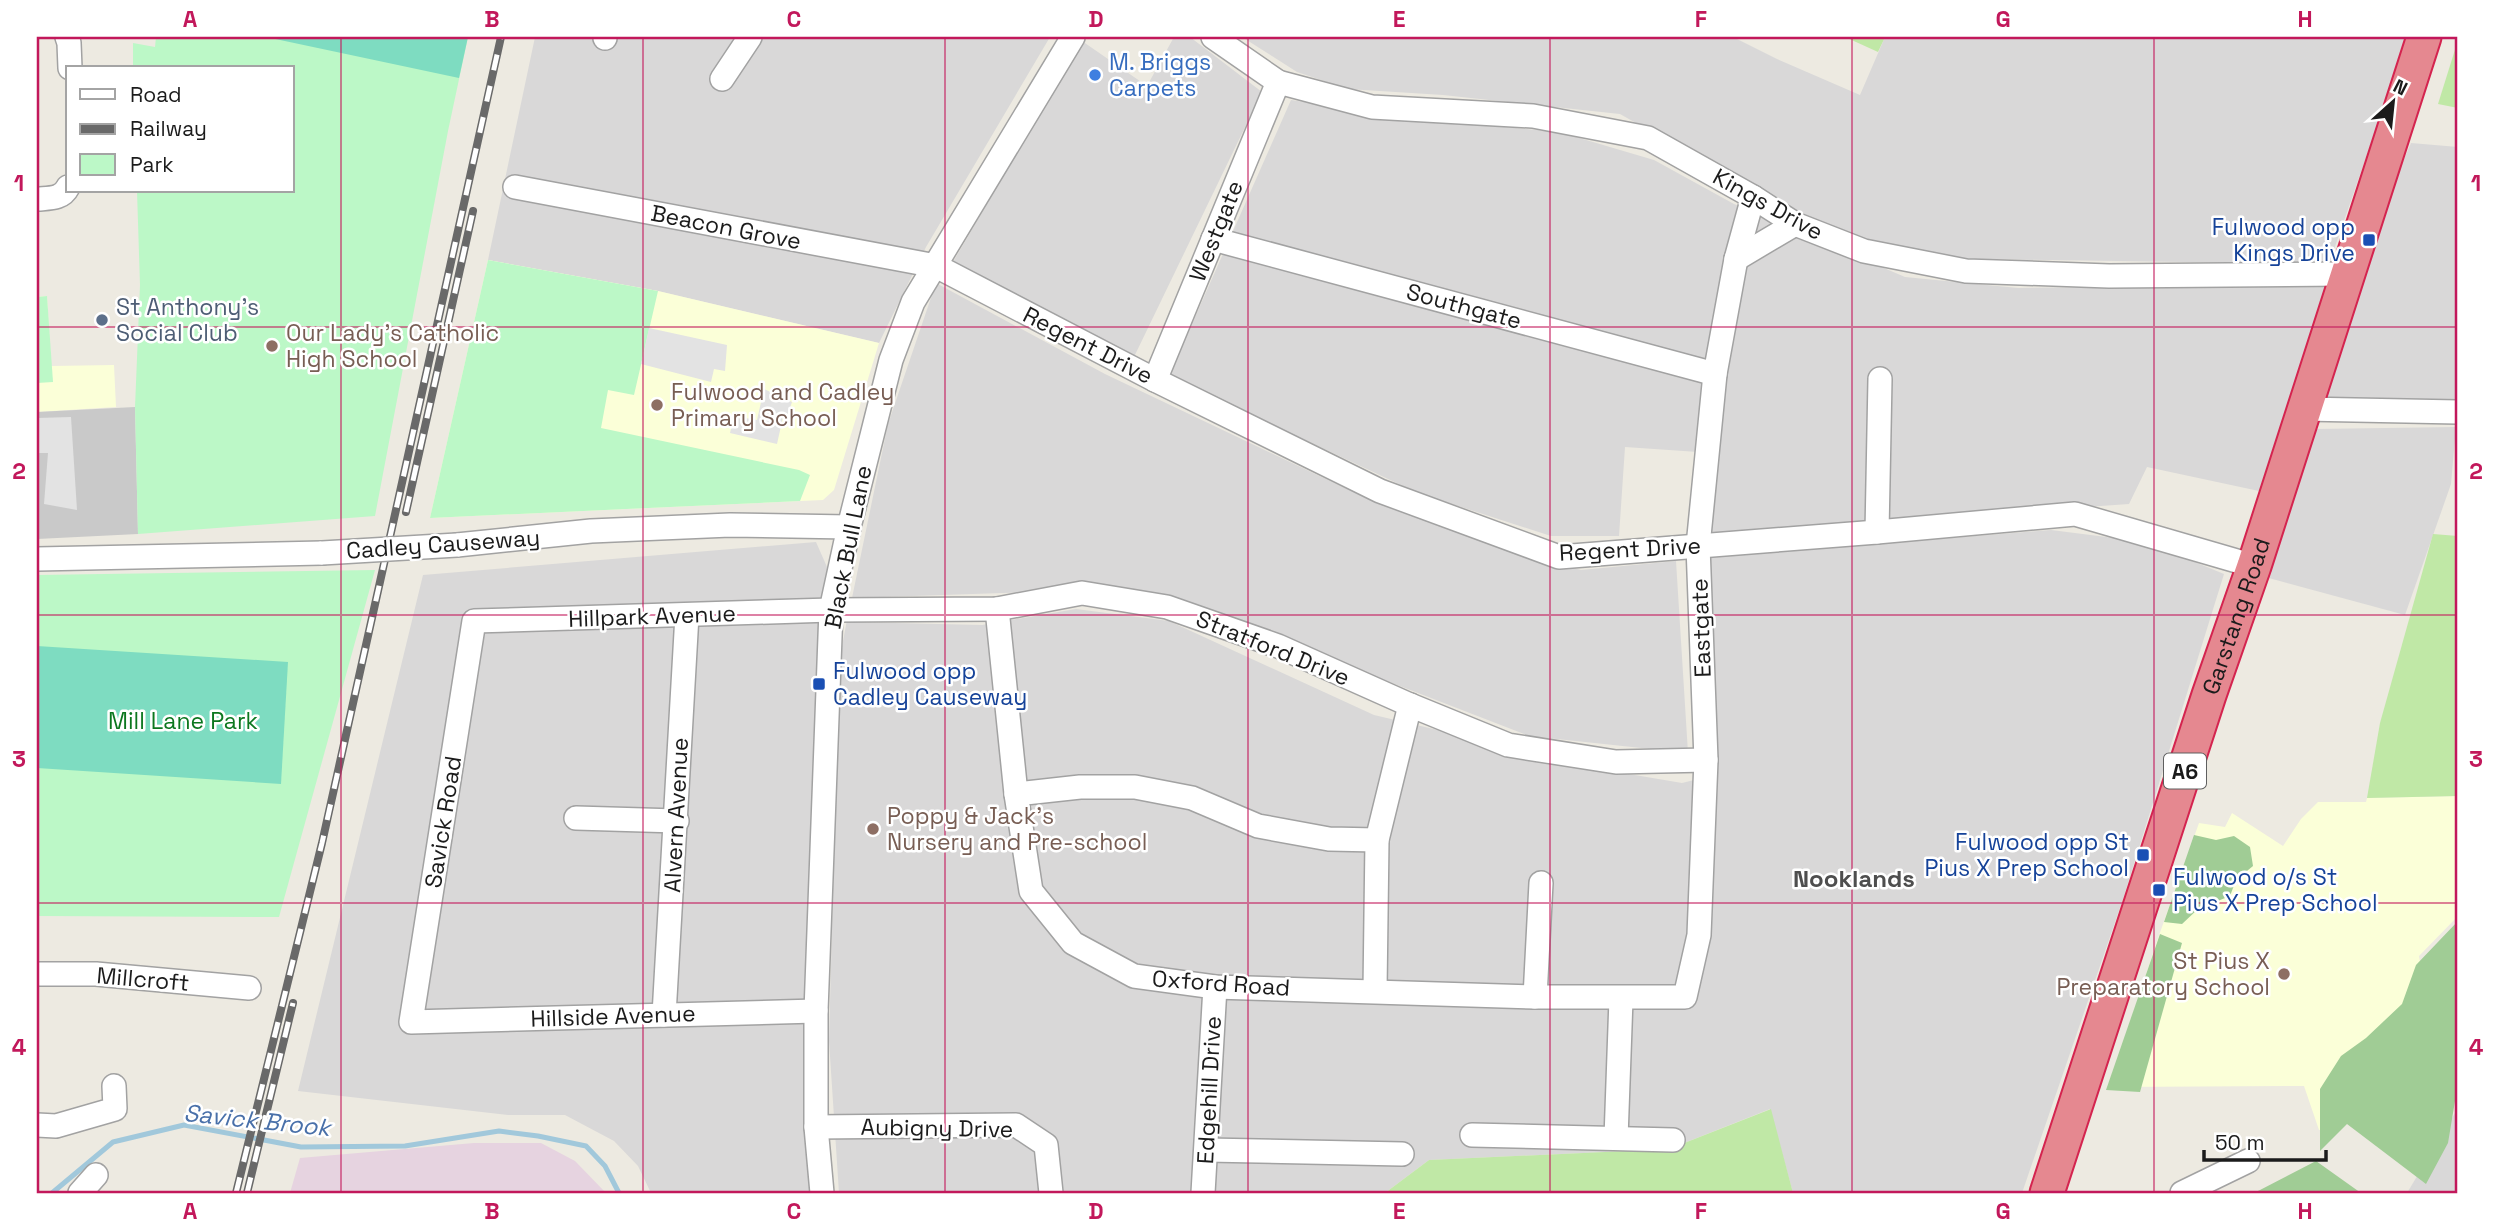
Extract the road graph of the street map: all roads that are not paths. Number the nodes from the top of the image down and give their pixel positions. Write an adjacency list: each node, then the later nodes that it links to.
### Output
1 (67, 37): 6 (street)
2 (750, 37): 7 (street)
3 (1073, 37): 16 (street, Black Bull Lane)
4 (1213, 37): 8 (street, Kings Drive)
5 (2424, 37): 17 (highway, Garstang Road / A6)
6 (70, 66)
7 (722, 79)
8 (1278, 82): 11 (street, Kings Drive); 14 (street, Westgate)
9 (515, 187): 16 (street, Beacon Grove)
10 (66, 190): 12 (street)
11 (1753, 197): 13 (street, Kings Drive); 15 (street, Eastgate)
12 (38, 199)
13 (1795, 224): 15 (street); 17 (street, Kings Drive)
14 (1213, 239): 18 (street, Southgate); 20 (street, Westgate)
15 (1736, 259): 18 (street, Eastgate)
16 (936, 267): 20 (street, Regent Drive); 23 (street, Black Bull Lane)
17 (2346, 274): 21 (highway, Garstang Road / A6)
18 (1715, 374): 25 (street, Eastgate)
19 (1880, 379): 24 (street)
20 (1155, 380): 25 (street, Regent Drive)
21 (2302, 409): 22 (street); 27 (highway, Garstang Road / A6)
22 (2458, 412)
23 (849, 527): 26 (street, Cadley Causeway, bridge); 28 (street, Black Bull Lane)
24 (1877, 532): 25 (street, Regent Drive); 27 (street, Regent Drive)
25 (1698, 546): 33 (street, Eastgate)
26 (37, 559)
27 (2254, 566): 63 (highway, Garstang Road / A6)
28 (831, 610): 29 (street, Stratford Drive); 30 (street, Hillpark Avenue); 46 (street, Black Bull Lane)
29 (997, 610): 32 (street, Stratford Drive); 34 (street, Oxford Road)
30 (687, 614): 31 (street, Hillpark Avenue); 36 (street, Alvern Avenue)
31 (474, 621): 48 (street, Savick Road)
32 (1409, 705): 33 (street, Stratford Drive); 37 (street)
33 (1706, 760): 44 (street, Eastgate)
34 (1016, 794): 37 (street); 40 (street, Oxford Road)
35 (576, 818): 36 (street)
36 (677, 821): 47 (street, Alvern Avenue)
37 (1377, 840): 42 (street)
38 (1541, 883): 43 (street)
39 (37, 974): 41 (street, Millcroft)
40 (1215, 987): 42 (street, Oxford Road); 55 (street, Edgehill Drive)
41 (249, 988)
42 (1375, 990): 43 (street, Oxford Road)
43 (1535, 997): 45 (street, Oxford Road)
44 (1685, 997): 45 (street, Oxford Road)
45 (1621, 999): 53 (street)
46 (816, 1011): 47 (street, Hillside Avenue); 51 (street, Black Bull Lane)
47 (664, 1015): 48 (street, Hillside Avenue)
48 (411, 1022)
49 (114, 1086): 50 (street)
50 (37, 1125)
51 (816, 1126): 60 (street, Black Bull Lane); 61 (street, Aubigny Drive)
52 (1472, 1135): 53 (street)
53 (1616, 1138): 54 (street)
54 (1673, 1140)
55 (1207, 1150): 56 (street); 62 (street, Edgehill Drive)
56 (1402, 1154)
57 (2248, 1161): 64 (street)
58 (96, 1175): 59 (street)
59 (80, 1193)
60 (822, 1193)
61 (1051, 1193)
62 (1203, 1193)
63 (2047, 1193)
64 (2182, 1193)

